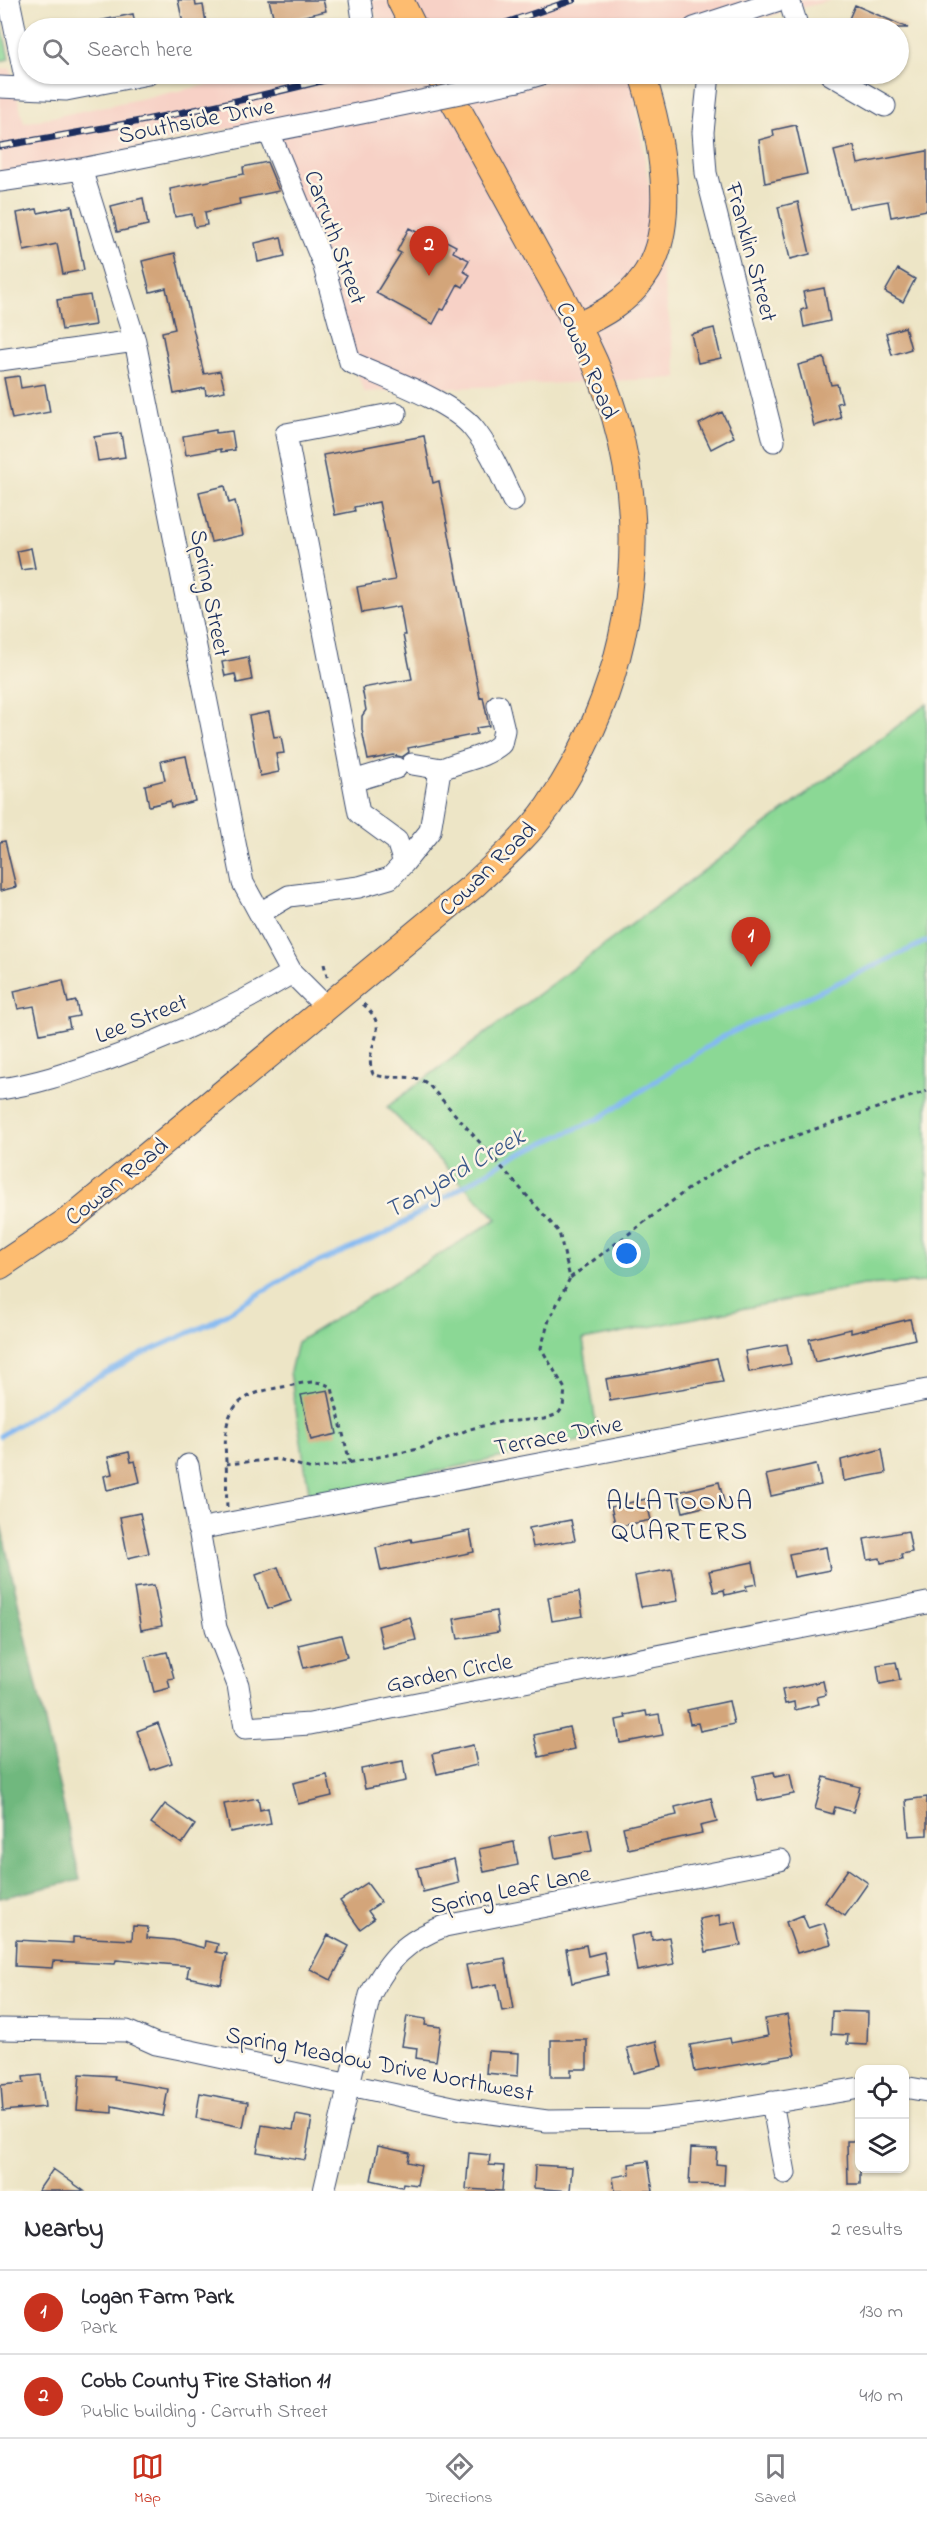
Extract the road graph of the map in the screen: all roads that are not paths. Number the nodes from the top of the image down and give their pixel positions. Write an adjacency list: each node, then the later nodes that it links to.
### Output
1 (9, 0): 10 (street)
2 (360, 0): 6 (street)
3 (400, 0): 7 (main road)
4 (779, 0): 8 (street)
5 (789, 0): 9 (street)
6 (362, 18)
7 (409, 18)
8 (729, 18)
9 (795, 18)
10 (18, 44)
11 (26, 84): 19 (street)
12 (97, 84): 19 (street)
13 (444, 84): 24 (main road, Cowan Road)
14 (503, 84): 21 (street, Southside Drive, bridge)
15 (644, 84): 24 (main road)
16 (708, 84): 28 (street, Franklin Street)
17 (847, 84): 20 (street)
18 (0, 87): 19 (street)
19 (27, 87)
20 (885, 106)
21 (269, 132): 22 (street, Southside Drive); 29 (street, Carruth Street)
22 (81, 169): 23 (street, Southside Drive); 25 (street, Spring Street)
23 (0, 181)
24 (578, 326): 36 (main road, Cowan Road)
25 (135, 341): 26 (street); 34 (street, Spring Street)
26 (0, 360)
27 (396, 413): 32 (street)
28 (774, 441)
29 (513, 501)
30 (498, 705): 31 (street)
31 (442, 769): 32 (street); 33 (street)
32 (353, 781): 33 (street)
33 (404, 863): 34 (street)
34 (260, 914): 35 (street, Spring Street)
35 (292, 973): 36 (street, Spring Street); 37 (street, Lee Street)
36 (334, 1002): 38 (main road, Cowan Road)
37 (0, 1089)
38 (0, 1266)
39 (927, 1390): 41 (street, Terrace Drive)
40 (188, 1465): 41 (street, Garden Circle)
41 (198, 1529): 42 (street, Garden Circle)
42 (927, 1603)
43 (780, 1860): 45 (street, Spring Leaf Lane)
44 (0, 2028): 45 (street, Spring Meadow Drive Northwest)
45 (348, 2084): 49 (street, Spring Meadow Drive Northwest); 51 (street, Spring Leaf Lane)
46 (909, 2088): 48 (street)
47 (855, 2089): 49 (street, Spring Meadow Drive Northwest)
48 (927, 2091)
49 (772, 2102): 50 (street)
50 (785, 2173)
51 (324, 2191)

